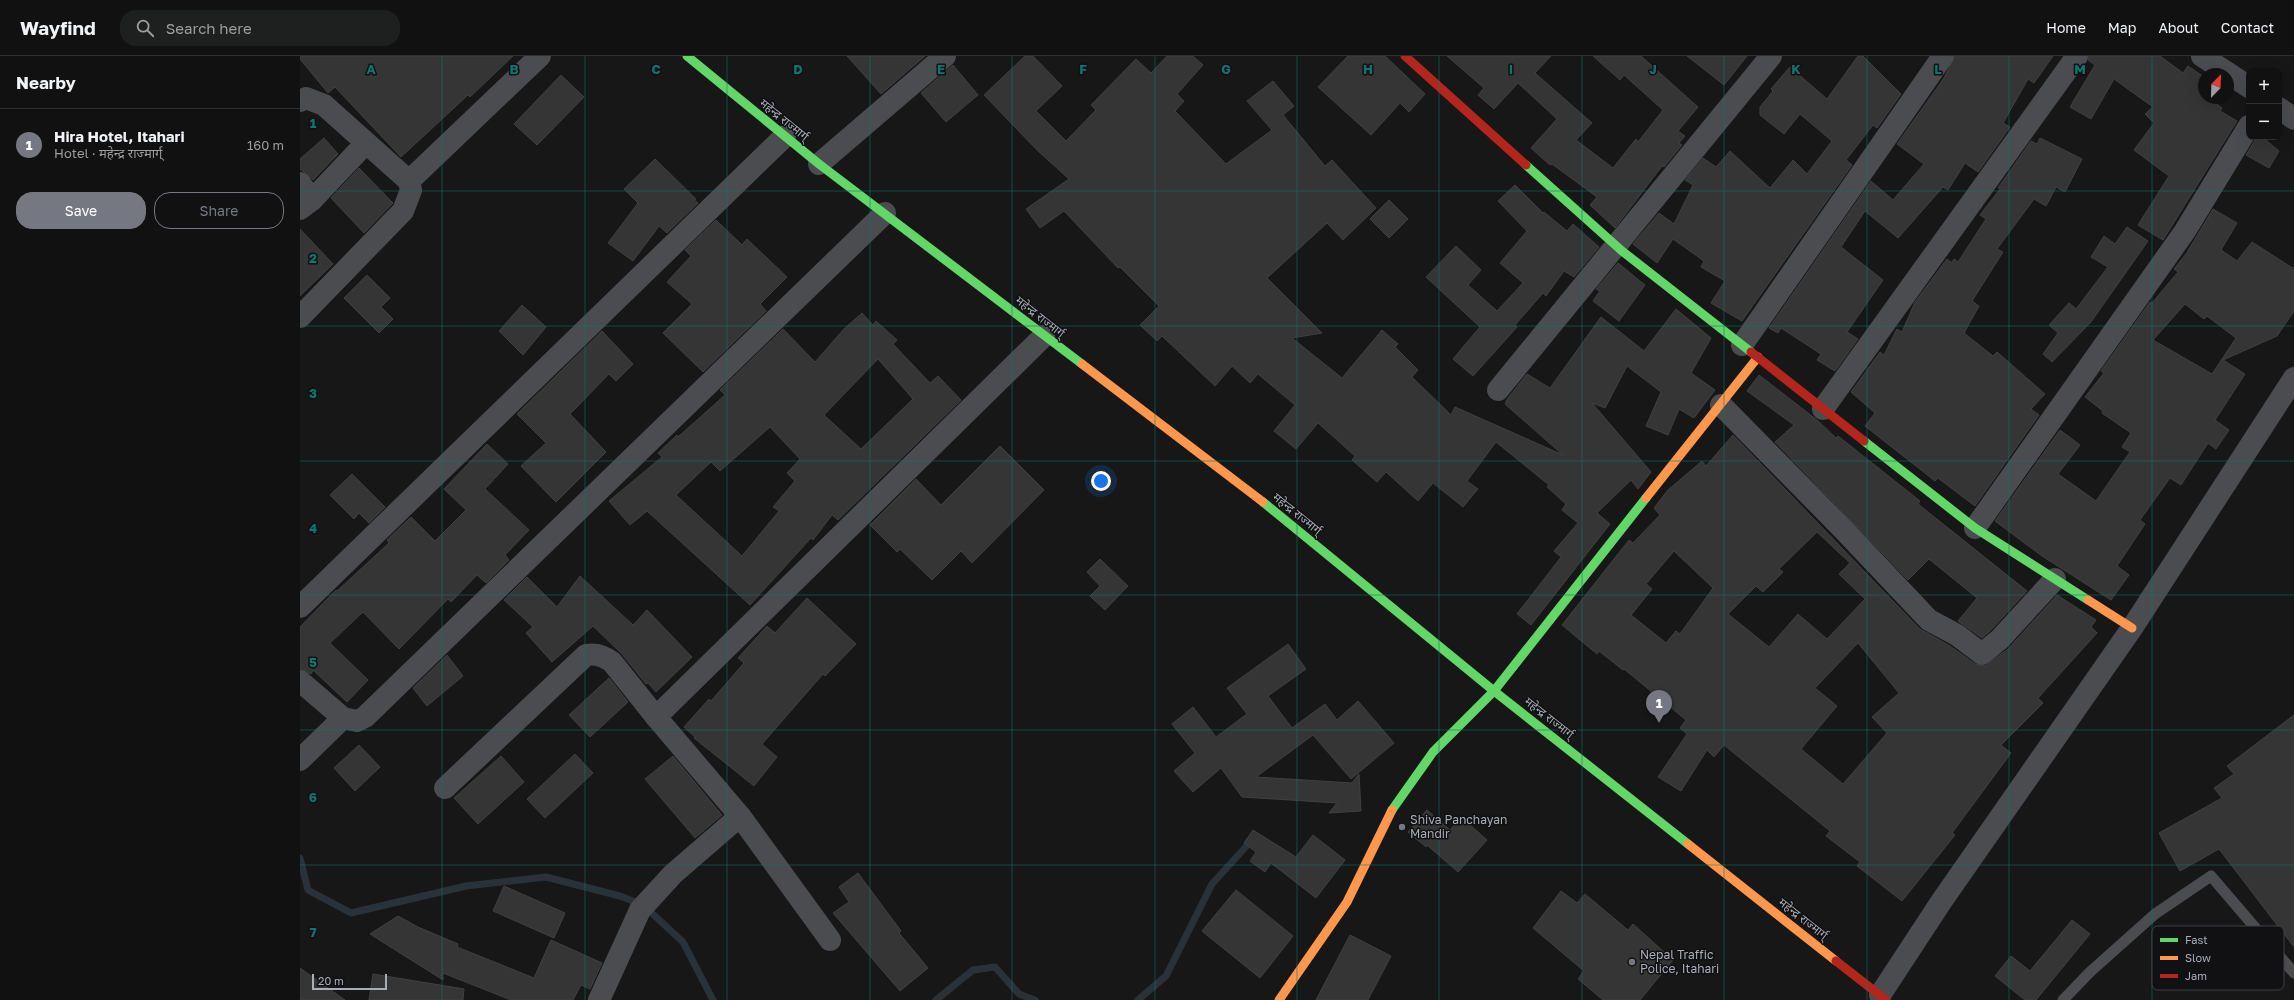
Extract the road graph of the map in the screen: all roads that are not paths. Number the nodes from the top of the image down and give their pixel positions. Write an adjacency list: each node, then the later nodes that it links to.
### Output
1 (540, 56): 17 (street)
2 (687, 56): 14 (main road, महेन्द्र राज्मार्ग्)
3 (945, 56): 16 (street)
4 (1405, 56): 20 (main road)
5 (1943, 56): 23 (street)
6 (2077, 56): 27 (street)
7 (2202, 56): 9 (street)
8 (1761, 59): 20 (street)
9 (2246, 85)
10 (300, 101): 15 (street)
11 (2282, 110): 12 (street)
12 (2294, 119)
13 (2246, 131): 28 (street)
14 (785, 136): 16 (main road, महेन्द्र राज्मार्ग्); 30 (street)
15 (366, 143): 17 (street); 18 (street)
16 (819, 164): 19 (main road, महेन्द्र राज्मार्ग्)
17 (409, 181): 21 (street)
18 (304, 197)
19 (885, 213): 22 (main road, महेन्द्र राज्मार्ग्); 35 (street)
20 (1616, 246): 23 (main road); 25 (street)
21 (300, 317)
22 (1044, 336): 33 (main road, महेन्द्र राज्मार्ग्); 34 (street)
23 (1750, 351): 26 (main road); 27 (main road)
24 (2294, 378): 31 (street)
25 (1498, 390)
26 (1721, 405): 29 (street); 33 (main road)
27 (1823, 409): 28 (main road)
28 (1975, 528): 29 (main road)
29 (2055, 579): 31 (main road)
30 (300, 607)
31 (2132, 628): 43 (street)
32 (300, 681): 35 (street)
33 (1494, 691): 43 (main road, महेन्द्र राज्मार्ग्); 45 (main road)
34 (656, 717): 37 (street); 38 (street)
35 (343, 718): 36 (street)
36 (300, 760)
37 (445, 788)
38 (740, 816): 40 (street); 44 (street)
39 (2254, 926): 46 (lane)
40 (830, 940)
41 (2284, 960): 42 (lane)
42 (2294, 972)
43 (1883, 998)
44 (599, 1000)
45 (1279, 1000)
46 (2064, 1000)

